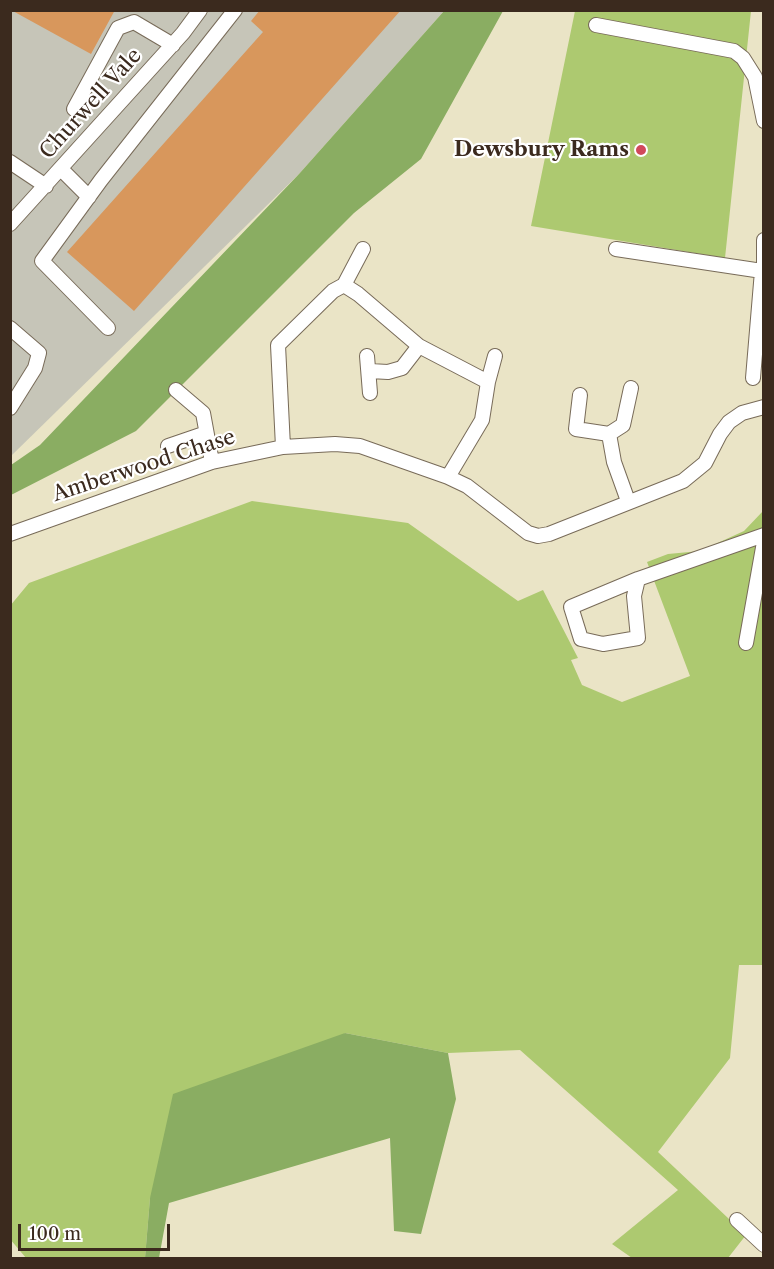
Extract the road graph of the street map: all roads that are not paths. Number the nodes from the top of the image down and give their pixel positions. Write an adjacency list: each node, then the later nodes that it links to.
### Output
1 (200, 10): 4 (street, Churwell Vale)
2 (235, 10): 11 (street)
3 (596, 25): 5 (street)
4 (172, 45): 6 (street); 9 (street, Churwell Vale)
5 (761, 93): 7 (street)
6 (74, 109)
7 (764, 121)
8 (10, 162): 10 (street)
9 (61, 169): 10 (street, Churwell Vale); 11 (street)
10 (46, 186): 12 (street, Churwell Vale)
11 (89, 196): 19 (street)
12 (10, 224)
13 (764, 240): 16 (street)
14 (363, 249): 17 (street)
15 (616, 249): 16 (street)
16 (763, 271): 24 (street)
17 (344, 285): 20 (street); 35 (street)
18 (10, 328): 31 (street)
19 (108, 328)
20 (419, 346): 23 (street); 25 (street)
21 (367, 356): 23 (street)
22 (495, 356): 25 (street)
23 (370, 370): 28 (street)
24 (753, 378)
25 (488, 382): 37 (street)
26 (632, 388): 33 (street)
27 (176, 390): 32 (street)
28 (370, 393)
29 (580, 395): 33 (street)
30 (764, 407): 38 (street, Amberwood Chase)
31 (10, 408)
32 (206, 433): 34 (street); 36 (street)
33 (609, 434): 38 (street)
34 (168, 446)
35 (283, 447): 36 (street, Amberwood Chase); 37 (street, Amberwood Chase)
36 (212, 462): 39 (street, Amberwood Chase)
37 (448, 477): 38 (street, Amberwood Chase)
38 (628, 501)
39 (10, 534)
40 (764, 535): 42 (street)
41 (764, 542): 43 (street)
42 (638, 579): 42 (street)
43 (746, 643)
44 (737, 1220): 45 (street)
45 (764, 1245)

